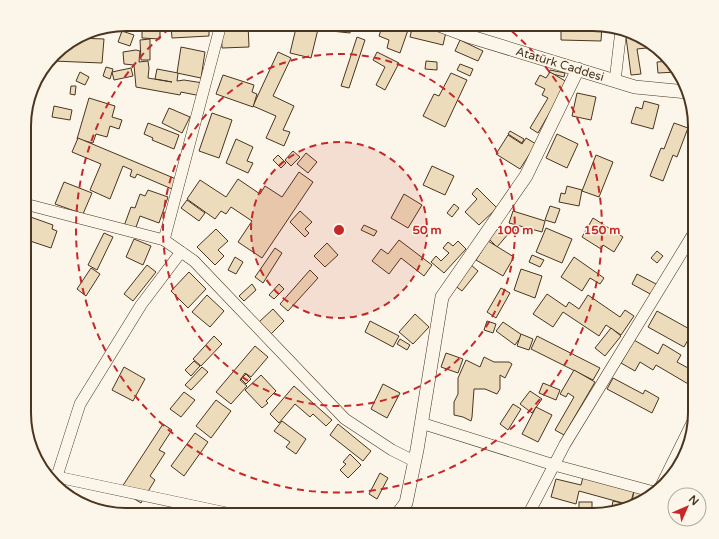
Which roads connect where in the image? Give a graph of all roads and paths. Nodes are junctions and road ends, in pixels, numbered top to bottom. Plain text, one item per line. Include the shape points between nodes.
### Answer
1 (219, 31) edge
2 (455, 31) edge
3 (620, 35) edge
4 (578, 69) junction
5 (614, 81) junction
6 (681, 91) edge
7 (31, 206) edge
8 (688, 242) edge
9 (172, 246) junction
10 (421, 423) junction
11 (685, 438) edge
12 (414, 461) junction
13 (554, 466) junction
14 (670, 468) edge
15 (53, 473) edge
16 (56, 477) edge
17 (648, 490) edge
18 (203, 508) edge
19 (402, 508) edge
20 (532, 508) edge

1 - 9 street
2 - 4 street, Atatürk Caddesi
3 - 5 street
4 - 5 street, Atatürk Caddesi
4 - 10 street via 526,176 442,298
5 - 6 street, Atatürk Caddesi via 634,87
7 - 9 street
8 - 13 street
9 - 12 street via 194,261 345,419 392,450
9 - 15 street via 170,266 141,305 80,404
10 - 12 street
10 - 13 street
11 - 14 street
12 - 19 street via 406,503
13 - 17 street
13 - 20 street
16 - 18 street

